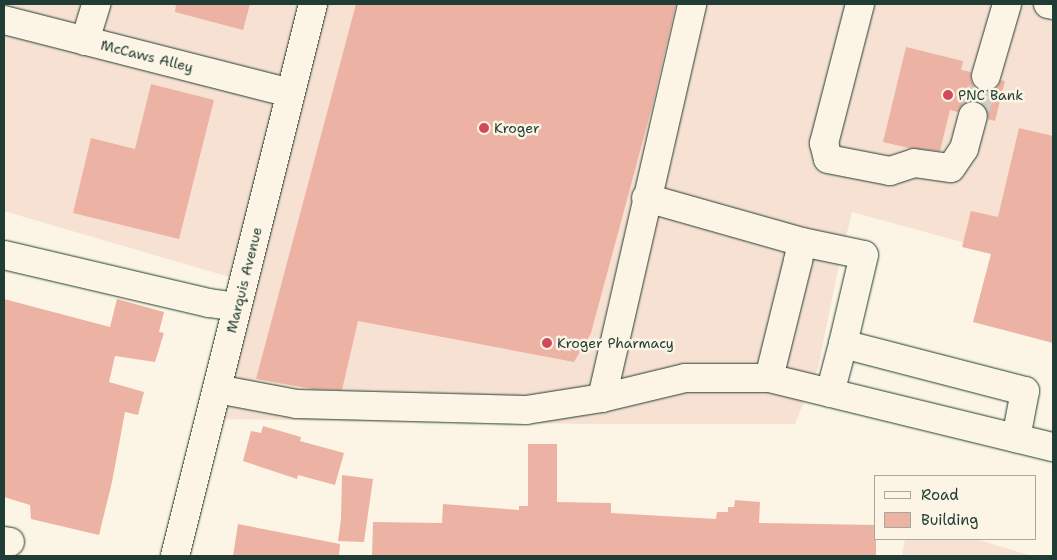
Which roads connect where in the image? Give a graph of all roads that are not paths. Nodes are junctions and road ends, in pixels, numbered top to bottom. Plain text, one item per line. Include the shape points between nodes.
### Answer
1 (96, 4) edge
2 (313, 4) edge
3 (692, 4) edge
4 (860, 4) edge
5 (1007, 4) edge
6 (1048, 4) edge
7 (1053, 5) edge
8 (4, 20) edge
9 (85, 41) junction
10 (986, 76) tunnel mouth
11 (290, 92) junction
12 (973, 116) tunnel mouth
13 (646, 198) junction
14 (802, 242) junction
15 (4, 255) edge
16 (237, 307) junction
17 (843, 344) junction
18 (769, 378) junction
19 (217, 389) junction
20 (830, 393) junction
21 (602, 398) junction
22 (1016, 438) junction
23 (1053, 447) edge
24 (175, 556) edge

1 - 9 street
2 - 11 street, Marquis Avenue
3 - 13 street
4 - 12 street via 824,143 828,159 890,172 914,163 950,168 964,149
5 - 10 street
6 - 7 street
8 - 9 street, McCaws Alley
9 - 11 street, McCaws Alley
11 - 16 street, Marquis Avenue
13 - 14 street
13 - 21 street
14 - 17 street via 864,255
14 - 18 street
15 - 16 street
16 - 19 street, Marquis Avenue
17 - 20 street
17 - 22 street via 1025,391
18 - 20 street
18 - 21 street via 685,378
19 - 21 street via 297,404 526,410
19 - 24 street, Marquis Avenue
20 - 22 street
22 - 23 street

